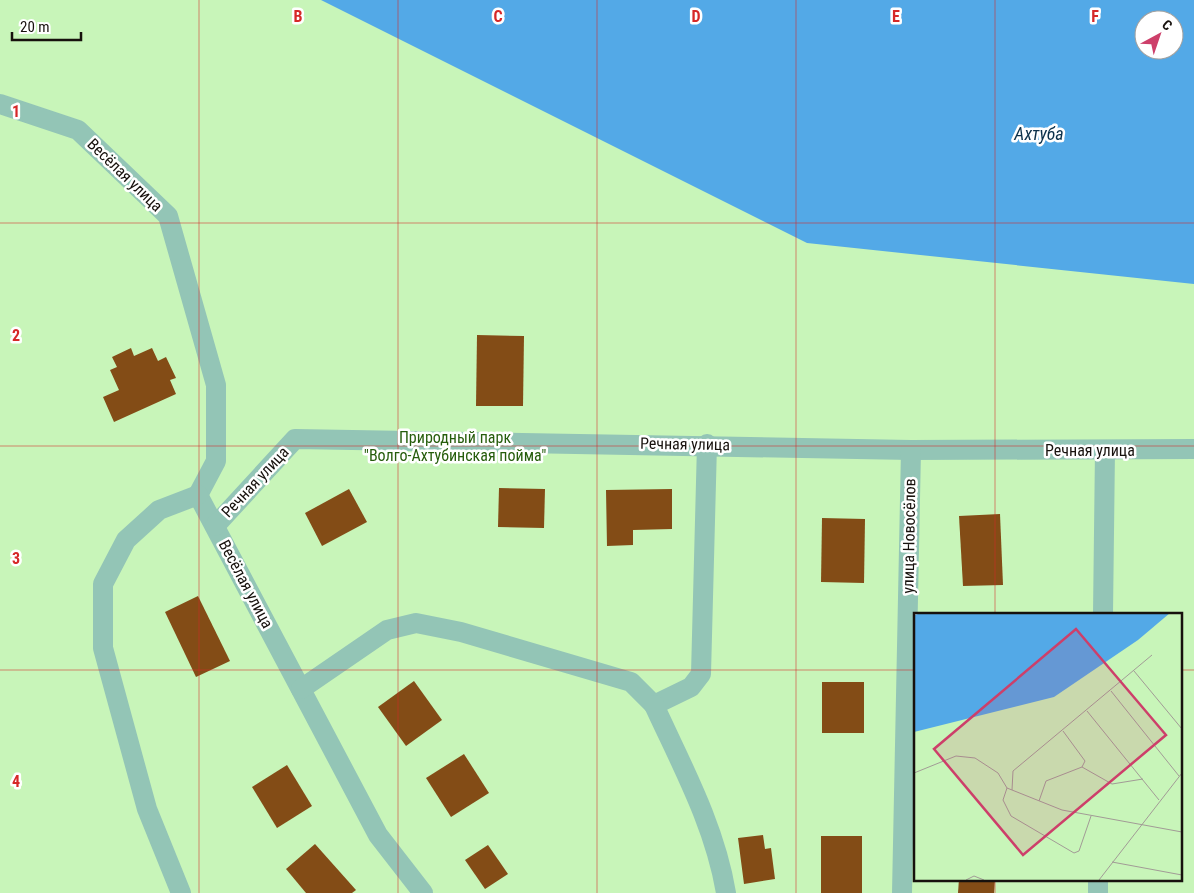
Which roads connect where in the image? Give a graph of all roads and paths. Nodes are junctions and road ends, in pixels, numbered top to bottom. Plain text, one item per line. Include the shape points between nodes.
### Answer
1 (0, 104) edge
2 (707, 444) junction
3 (1194, 449) edge
4 (911, 450) junction
5 (1105, 450) junction
6 (198, 495) junction
7 (215, 526) junction
8 (1103, 613) edge
9 (301, 689) junction
10 (654, 705) junction
11 (1098, 880) edge
12 (180, 893) edge
13 (424, 893) edge
14 (726, 893) edge
15 (902, 893) edge
16 (1098, 893) edge

1 - 6 street, Весёлая улица via 78,130 168,216 216,385 216,461
2 - 4 street, Речная улица
2 - 7 street, Речная улица via 295,439
2 - 10 street via 700,674 691,687
3 - 5 street, Речная улица
4 - 5 street, Речная улица
4 - 15 street, улица Новосёлов
5 - 8 street
6 - 7 street, Весёлая улица
6 - 12 street via 159,510 126,540 103,584 103,648 147,809
7 - 9 street, Весёлая улица
9 - 10 street via 387,630 416,623 461,632 630,682
9 - 13 street, Весёлая улица via 378,835
10 - 14 street via 706,817
11 - 16 street

